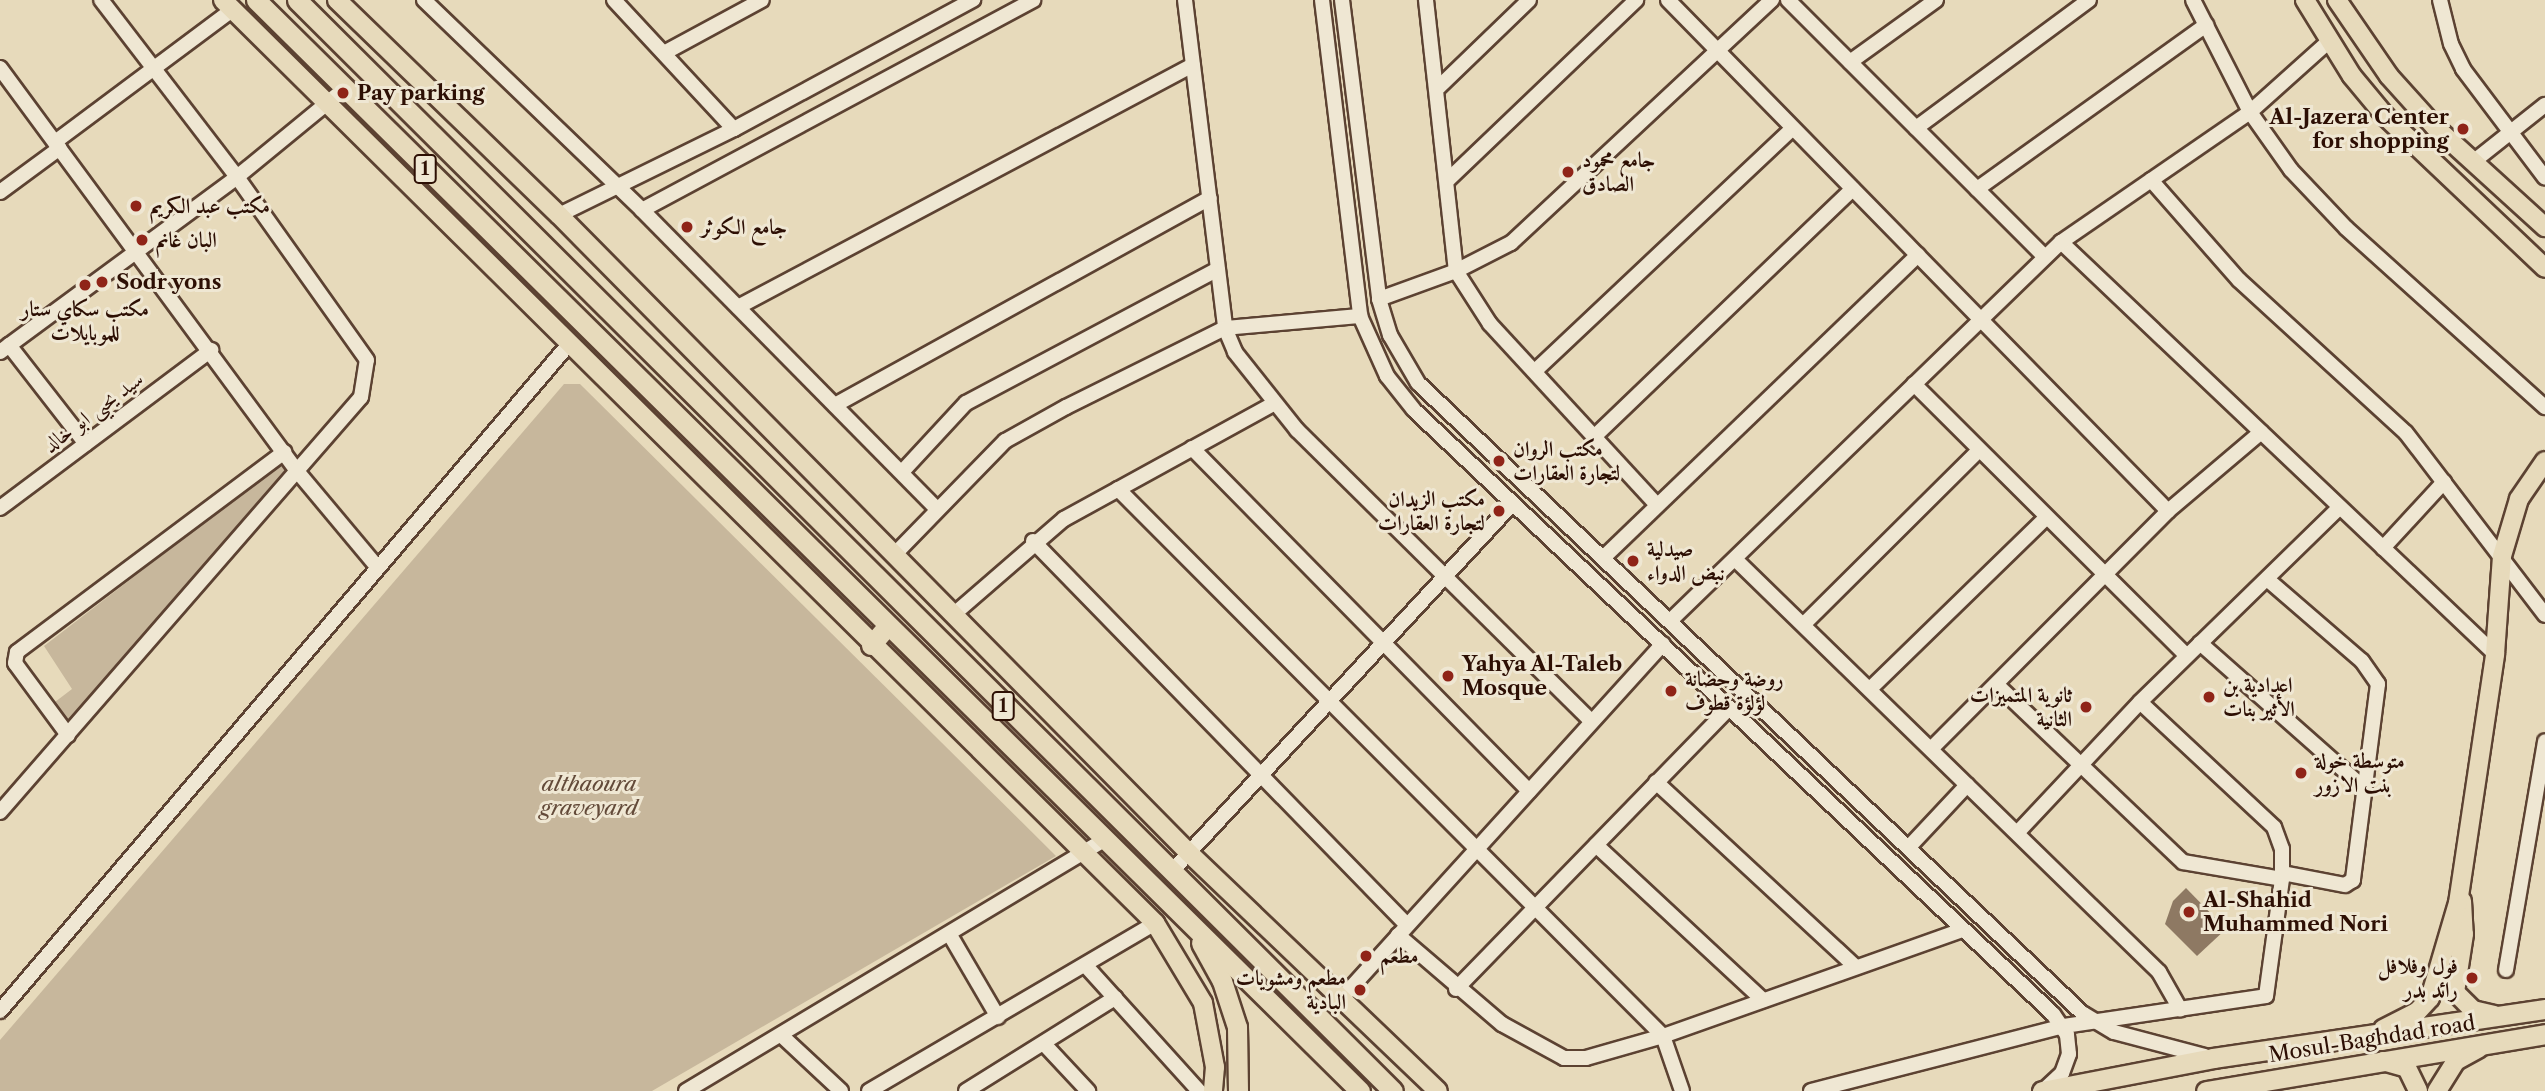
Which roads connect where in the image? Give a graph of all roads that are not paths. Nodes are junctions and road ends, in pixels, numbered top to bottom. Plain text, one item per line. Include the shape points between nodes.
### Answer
1 (101, 0) edge
2 (256, 0) edge
3 (297, 0) edge
4 (337, 0) edge
5 (424, 0) edge
6 (614, 0) edge
7 (762, 0) edge
8 (973, 0) edge
9 (1033, 0) edge
10 (1185, 0) edge
11 (1322, 0) edge
12 (1342, 0) edge
13 (1426, 0) edge
14 (1529, 0) edge
15 (1636, 0) edge
16 (1668, 0) edge
17 (1772, 0) edge
18 (1788, 0) edge
19 (1936, 0) edge
20 (2089, 0) edge
21 (2193, 0) edge
22 (2305, 0) edge
23 (2337, 0) edge
24 (2441, 0) edge
25 (227, 5) edge
26 (2206, 25) junction
27 (1346, 31) junction
28 (1326, 33) junction
29 (2329, 41) junction
30 (1720, 52) junction
31 (664, 53) junction
32 (1850, 62) junction
33 (1193, 65) junction
34 (150, 66) junction
35 (0, 68) edge
36 (1439, 87) junction
37 (343, 90) junction
38 (326, 104) junction
39 (2545, 106) edge
40 (2250, 112) junction
41 (1793, 128) junction
42 (1916, 128) junction
43 (734, 129) junction
44 (2510, 132) junction
45 (57, 145) junction
46 (2473, 162) junction
47 (237, 177) junction
48 (2545, 178) edge
49 (1449, 179) junction
50 (2151, 180) junction
51 (619, 188) junction
52 (1853, 189) junction
53 (1977, 190) junction
54 (0, 192) edge
55 (1209, 198) junction
56 (642, 210) junction
57 (559, 215) junction
58 (2545, 227) edge
59 (2061, 242) junction
60 (137, 251) junction
61 (1917, 255) junction
62 (2045, 257) junction
63 (2545, 268) edge
64 (1218, 269) junction
65 (1456, 271) junction
66 (1379, 299) junction
67 (738, 307) junction
68 (1360, 316) junction
69 (617, 317) junction
70 (1980, 320) junction
71 (1225, 328) junction
72 (596, 337) junction
73 (569, 344) junction
74 (5, 349) edge
75 (211, 350) junction
76 (1535, 371) junction
77 (1914, 384) junction
78 (1273, 404) junction
79 (835, 405) junction
80 (2545, 407) edge
81 (2261, 432) junction
82 (1595, 436) junction
83 (86, 444) junction
84 (1192, 448) junction
85 (1979, 450) junction
86 (284, 452) junction
87 (2545, 461) edge
88 (297, 471) junction
89 (902, 472) junction
90 (1482, 473) junction
91 (1518, 479) junction
92 (2444, 482) junction
93 (1118, 489) junction
94 (1513, 503) junction
95 (1656, 504) junction
96 (935, 507) junction
97 (2340, 507) junction
98 (0, 508) edge
99 (2168, 511) junction
100 (2046, 518) junction
101 (1033, 541) junction
102 (2383, 548) junction
103 (894, 555) junction
104 (2502, 556) junction
105 (1603, 558) junction
106 (1735, 559) junction
107 (378, 568) junction
108 (2103, 575) junction
109 (1445, 576) junction
110 (2267, 579) junction
111 (953, 615) junction
112 (2545, 615) edge
113 (1671, 621) junction
114 (1805, 623) junction
115 (886, 628) junction
116 (1383, 643) junction
117 (1663, 643) junction
118 (2200, 643) junction
119 (870, 645) junction
120 (2495, 654) junction
121 (2188, 656) junction
122 (1691, 670) junction
123 (1724, 673) junction
124 (1998, 686) junction
125 (1872, 687) junction
126 (1329, 701) junction
127 (2140, 702) junction
128 (1729, 708) junction
129 (1591, 721) junction
130 (68, 734) junction
131 (2545, 741) edge
132 (1932, 748) junction
133 (2082, 764) junction
134 (1261, 775) junction
135 (1656, 782) junction
136 (1967, 785) junction
137 (2365, 789) junction
138 (1529, 790) junction
139 (0, 813) edge
140 (2018, 832) junction
141 (1106, 839) junction
142 (1596, 845) junction
143 (1909, 847) junction
144 (1476, 849) junction
145 (1189, 853) junction
146 (1086, 856) junction
147 (1171, 872) junction
148 (2282, 876) junction
149 (2462, 887) junction
150 (1173, 906) junction
151 (1535, 908) junction
152 (1155, 923) junction
153 (1403, 930) junction
154 (1962, 930) junction
155 (950, 935) junction
156 (1086, 966) junction
157 (1856, 967) junction
158 (2506, 970) dead end
159 (1455, 989) junction
160 (1115, 998) junction
161 (1339, 1000) junction
162 (1763, 1000) junction
163 (2180, 1009) junction
164 (2545, 1009) edge
165 (0, 1011) edge
166 (998, 1017) junction
167 (2505, 1017) junction
168 (2092, 1020) junction
169 (2064, 1026) junction
170 (2367, 1034) junction
171 (2545, 1034) edge
172 (781, 1035) junction
173 (1663, 1035) junction
174 (2493, 1043) junction
175 (1046, 1045) junction
176 (2213, 1058) junction
177 (2372, 1060) junction
178 (1375, 1071) junction
179 (707, 1086) edge
180 (968, 1090) edge
181 (686, 1091) edge
182 (841, 1091) edge
183 (869, 1091) edge
184 (1088, 1091) edge
185 (1199, 1091) edge
186 (1213, 1091) edge
187 (1238, 1091) edge
188 (1360, 1091) edge
189 (1393, 1091) edge
190 (1404, 1091) edge
191 (1438, 1091) edge
192 (1682, 1091) edge
193 (1811, 1091) edge
194 (2041, 1091) edge
195 (2206, 1091) edge
196 (2418, 1091) edge
197 (2437, 1091) edge

1 - 34 street
2 - 37 highway, 1
3 - 69 highway, 1
4 - 57 main road
5 - 51 street
6 - 31 street
7 - 31 street
8 - 43 street
9 - 56 street
10 - 33 street
11 - 28 street
12 - 27 street
13 - 36 street
14 - 36 street
15 - 49 street
16 - 30 street
17 - 30 street
18 - 32 street
19 - 32 street
20 - 42 street
21 - 26 street
22 - 29 main road
23 - 46 main road via 2389,76
24 - 44 street via 2463,69
25 - 34 street
25 - 38 main road
26 - 40 street
26 - 53 street
27 - 28 street
27 - 66 street
28 - 68 street
29 - 40 street
29 - 63 main road via 2386,117
30 - 41 street
30 - 65 street via 1540,220
31 - 43 street
32 - 42 street
33 - 55 street
33 - 67 street
34 - 45 street
34 - 47 street
35 - 45 street
36 - 49 street
37 - 38 street
37 - 72 highway, 1
38 - 47 street
38 - 73 main road
39 - 44 street
40 - 50 street
40 - 80 street via 2291,170 2346,228
41 - 52 street
41 - 76 street
42 - 53 street
43 - 51 street
44 - 46 street
44 - 48 street
45 - 54 street
45 - 60 street
46 - 58 main road
47 - 60 street
47 - 88 street via 367,360 361,397
49 - 65 street
50 - 59 street
50 - 92 street via 2239,281 2406,433
51 - 56 street
51 - 57 street
52 - 61 street
52 - 82 street
53 - 62 street
55 - 64 street
55 - 79 street
56 - 67 street
57 - 103 main road
59 - 62 street
59 - 81 street
60 - 74 street
60 - 75 street
61 - 70 street
61 - 95 street
62 - 70 street
64 - 71 street
64 - 89 street via 966,403
65 - 66 street
65 - 76 street via 1490,324
66 - 91 street via 1390,335 1418,383
67 - 79 street
68 - 71 street
68 - 90 street via 1376,357 1399,394
69 - 72 highway
69 - 147 highway, 1
70 - 77 street
70 - 99 street
71 - 78 street via 1234,352
71 - 96 street via 1005,441
72 - 115 highway, 1
73 - 107 street
73 - 119 main road
74 - 83 street
75 - 83 street, سيد يحيى ابو خالد
75 - 86 street
76 - 82 street
77 - 85 street
77 - 106 street
78 - 84 street
78 - 109 street
79 - 89 street
81 - 97 street
81 - 99 street
82 - 95 street
83 - 98 street, سيد يحيى ابو خالد
84 - 93 street
84 - 116 street
85 - 100 street
85 - 114 street
86 - 88 street
86 - 130 street via 17,652 15,663
87 - 104 main road via 2519,499
88 - 107 street
88 - 130 street
89 - 96 street
90 - 91 street via 1483,464 1491,461
90 - 94 street
91 - 105 street
92 - 102 street
92 - 104 street
93 - 101 street
93 - 126 street
94 - 109 street
94 - 117 street
95 - 105 street
96 - 103 street
97 - 102 street
97 - 110 street
99 - 108 street
100 - 108 street
100 - 125 street
101 - 111 street
101 - 134 street
102 - 120 street
103 - 111 main road
104 - 112 street
104 - 120 main road
105 - 113 street
106 - 113 street
106 - 114 street
107 - 165 street
108 - 121 street
108 - 124 street
109 - 116 street
109 - 129 street
110 - 118 street
110 - 137 street via 2362,661 2378,684
111 - 145 main road
113 - 123 street
114 - 125 street
115 - 119 highway
115 - 141 highway, 1
116 - 126 street
116 - 138 street
117 - 122 street
117 - 129 street
118 - 121 street
118 - 137 street
119 - 146 main road
120 - 149 main road
121 - 127 street
122 - 123 street via 1717,685 1724,683
122 - 128 street
123 - 143 street
124 - 132 street
124 - 133 street
125 - 132 street
126 - 134 street
126 - 144 street
127 - 133 street
127 - 148 street via 2274,827 2283,849
128 - 135 street
128 - 154 street
129 - 138 street
130 - 139 street
131 - 158 street
132 - 136 street
133 - 140 street
133 - 148 street via 2183,862
134 - 145 street
134 - 153 street
135 - 142 street
135 - 157 street
136 - 140 street
136 - 143 street
137 - 148 street via 2353,880 2345,885
138 - 144 street
140 - 163 street via 2159,972
141 - 146 street
141 - 150 highway, 1
142 - 151 street
142 - 162 street
143 - 168 street
144 - 151 street
144 - 153 street
145 - 147 street
145 - 161 main road
146 - 152 main road
146 - 155 street
147 - 178 highway, 1
148 - 163 street via 2266,996
149 - 167 main road via 2464,934 2455,992 2473,1010
149 - 170 main road via 2426,1006
150 - 187 highway via 1211,960 1230,1001 1240,1052
150 - 188 highway
151 - 159 street
151 - 173 street
152 - 156 street
152 - 186 main road via 1203,1003 1215,1068
153 - 159 street
153 - 161 street
154 - 157 street
154 - 169 street
155 - 166 street
155 - 172 street
156 - 160 street
156 - 166 street
157 - 162 street
159 - 173 street via 1531,1044 1564,1058 1586,1058
160 - 175 street
160 - 185 street
161 - 191 main road
162 - 173 street
163 - 168 street
164 - 167 highway
166 - 183 street
167 - 170 highway
168 - 169 street
168 - 176 street via 2138,1040
169 - 193 street
169 - 194 street via 2066,1064
170 - 176 highway
171 - 174 highway, Mosul-Baghdad road
172 - 179 street
172 - 182 street
173 - 192 street
174 - 177 highway, Mosul-Baghdad road
174 - 197 main road via 2456,1060
175 - 180 street
175 - 184 street
176 - 194 highway
177 - 195 highway, Mosul-Baghdad road
177 - 196 main road via 2407,1068
178 - 189 highway, 1
178 - 190 highway
179 - 181 street

